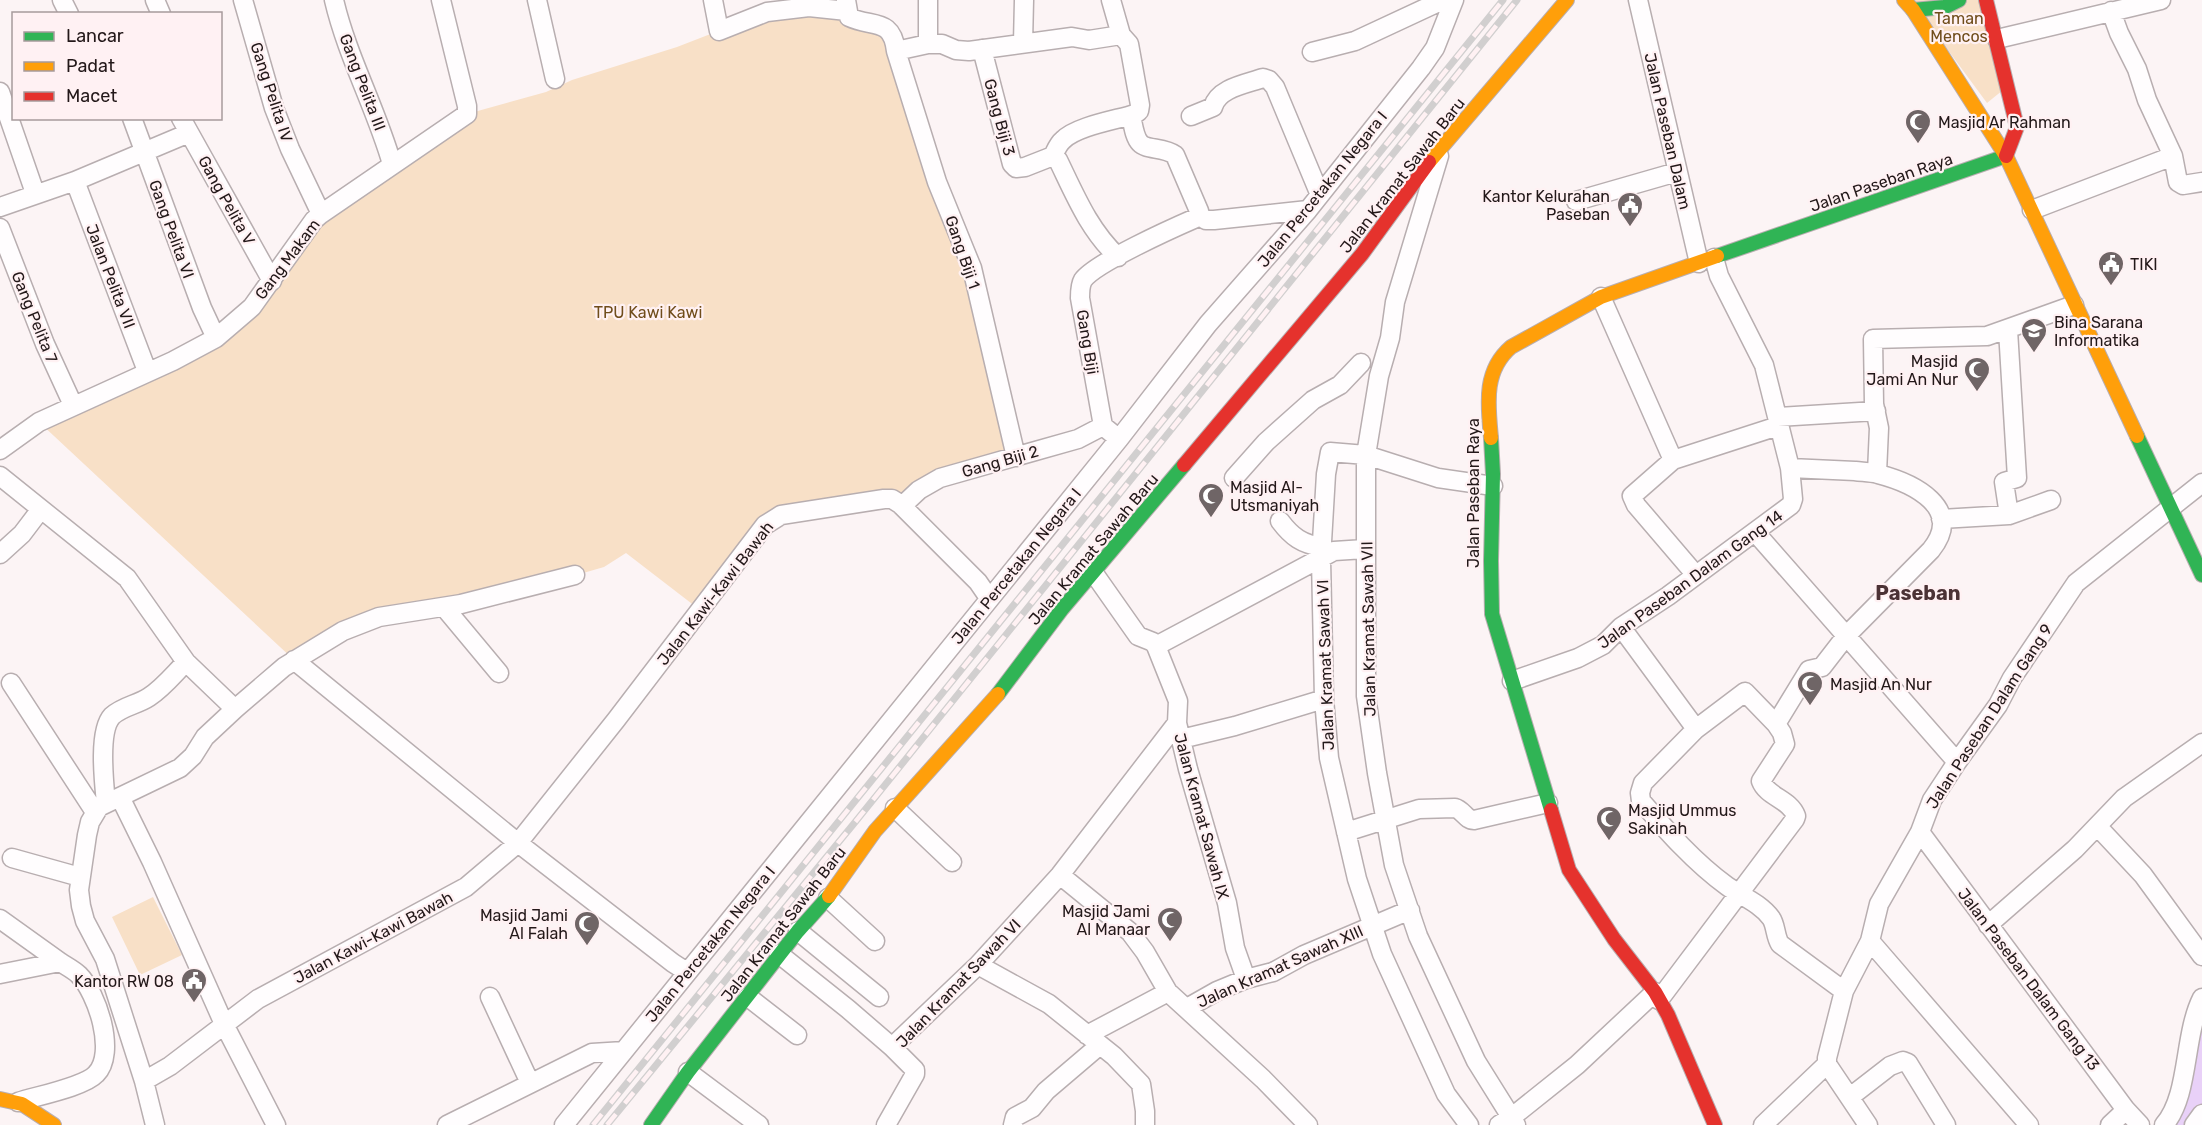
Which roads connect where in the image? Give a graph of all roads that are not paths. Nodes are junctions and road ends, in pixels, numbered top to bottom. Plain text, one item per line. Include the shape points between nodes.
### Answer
1 (243, 0) edge
2 (334, 0) edge
3 (537, 0) edge
4 (713, 0) edge
5 (928, 0) edge
6 (1024, 0) edge
7 (1111, 0) edge
8 (1443, 0) edge
9 (1454, 0) edge
10 (1567, 0) edge
11 (1638, 0) edge
12 (1959, 0) edge
13 (1986, 0) edge
14 (2159, 0) edge
15 (444, 1) edge
16 (846, 5) edge
17 (1908, 5) edge
18 (2111, 11) junction
19 (1121, 35) junction
20 (1997, 39) junction
21 (1023, 43) junction
22 (928, 44) junction
23 (982, 49) junction
24 (896, 51) junction
25 (1312, 52) dead end
26 (555, 79) dead end
27 (0, 92) edge
28 (1131, 116) junction
29 (1191, 116) dead end
30 (133, 120) edge
31 (185, 126) edge
32 (1439, 148) junction
33 (144, 152) junction
34 (1053, 156) junction
35 (2006, 156) junction
36 (2173, 156) junction
37 (392, 164) junction
38 (1677, 172) junction
39 (75, 180) junction
40 (2202, 182) edge
41 (35, 193) junction
42 (1576, 201) dead end
43 (1314, 203) junction
44 (0, 207) edge
45 (2032, 210) junction
46 (321, 214) junction
47 (1198, 215) junction
48 (0, 228) edge
49 (1118, 257) junction
50 (1706, 260) junction
51 (272, 281) junction
52 (1601, 297) junction
53 (2074, 305) junction
54 (2008, 330) junction
55 (216, 338) junction
56 (1390, 338) junction
57 (1361, 363) junction
58 (147, 371) junction
59 (1379, 376) junction
60 (73, 405) junction
61 (1876, 411) junction
62 (1777, 422) junction
63 (1103, 426) junction
64 (1119, 439) junction
65 (0, 450) edge
66 (1365, 455) junction
67 (1016, 457) junction
68 (1673, 460) junction
69 (1790, 468) junction
70 (1877, 473) junction
71 (0, 476) edge
72 (1234, 478) dead end
73 (2202, 483) edge
74 (1492, 486) junction
75 (2051, 500) dead end
76 (902, 506) junction
77 (2170, 508) junction
78 (41, 509) junction
79 (2008, 515) junction
80 (1941, 519) junction
81 (1280, 521) dead end
82 (1755, 532) junction
83 (1365, 549) junction
84 (1321, 553) junction
85 (0, 554) edge
86 (1093, 572) junction
87 (1695, 574) junction
88 (575, 575) dead end
89 (2202, 575) edge
90 (989, 598) junction
91 (444, 607) junction
92 (1621, 627) junction
93 (1846, 636) junction
94 (1156, 645) junction
95 (294, 660) junction
96 (186, 662) junction
97 (498, 673) dead end
98 (1512, 681) junction
99 (11, 683) dead end
100 (1324, 699) junction
101 (235, 709) junction
102 (1776, 724) junction
103 (1696, 729) junction
104 (1179, 731) junction
105 (2202, 743) edge
106 (1957, 762) junction
107 (1548, 803) junction
108 (107, 804) junction
109 (895, 808) junction
110 (1385, 819) junction
111 (2098, 827) junction
112 (1346, 832) junction
113 (1920, 832) junction
114 (518, 843) junction
115 (12, 858) dead end
116 (952, 862) dead end
117 (1059, 875) junction
118 (80, 878) junction
119 (1739, 894) junction
120 (828, 898) junction
121 (1410, 910) junction
122 (0, 919) edge
123 (1372, 925) junction
124 (1988, 925) junction
125 (798, 931) junction
126 (875, 941) dead end
127 (1870, 941) junction
128 (779, 954) junction
129 (2202, 956) edge
130 (60, 962) junction
131 (978, 965) junction
132 (687, 972) junction
133 (0, 974) edge
134 (1246, 978) junction
135 (1168, 992) junction
136 (1844, 992) junction
137 (1657, 996) junction
138 (490, 997) dead end
139 (748, 997) junction
140 (879, 997) dead end
141 (2202, 998) edge
142 (1187, 1008) junction
143 (224, 1024) junction
144 (798, 1035) dead end
145 (1094, 1040) junction
146 (892, 1047) junction
147 (624, 1051) junction
148 (1827, 1064) junction
149 (688, 1072) junction
150 (144, 1080) junction
151 (530, 1083) junction
152 (1850, 1097) junction
153 (9, 1100) edge
154 (2126, 1110) junction
155 (2202, 1114) edge
156 (1509, 1122) edge
157 (54, 1125) edge
158 (155, 1125) edge
159 (276, 1125) edge
160 (447, 1125) edge
161 (564, 1125) edge
162 (651, 1125) edge
163 (759, 1125) edge
164 (886, 1125) edge
165 (1013, 1125) edge
166 (1145, 1125) edge
167 (1308, 1125) edge
168 (1469, 1125) edge
169 (1715, 1125) edge
170 (1763, 1125) edge
171 (1868, 1125) edge
172 (1946, 1125) edge
173 (2029, 1125) edge
174 (2110, 1125) edge
175 (2140, 1125) edge
176 (2164, 1125) edge
177 (2194, 1125) edge

1 - 46 street, Gang Pelita IV via 274,108
2 - 37 street, Gang Pelita III
3 - 26 street
4 - 16 street via 719,31 767,12
5 - 22 street
6 - 21 street
7 - 19 street
8 - 25 street via 1355,41
9 - 43 street, Jalan Percetakan Negara I via 1435,48
10 - 32 main road, Jalan Kramat Sawah Baru
11 - 38 street, Jalan Paseban Dalam
12 - 17 main road via 1945,7
13 - 20 main road
14 - 18 street
15 - 37 street, Gang Makam via 467,114
16 - 24 street, Gang Biji 1 via 849,17 884,26
17 - 35 main road
18 - 20 street
18 - 36 street
19 - 21 street
19 - 28 street via 1129,44 1140,105 1139,111
20 - 35 main road via 2017,127
21 - 23 street
22 - 23 street via 942,44 962,52
22 - 24 street
23 - 34 street, Gang Biji 3 via 1012,164 1025,167
24 - 67 street, Gang Biji 1 via 937,182 972,268
27 - 41 street
28 - 34 street via 1065,137
28 - 47 street via 1138,142 1175,155
29 - 43 street via 1214,107 1215,99 1222,93 1263,78 1269,80 1275,87
30 - 33 street, Gang Pelita VI
31 - 33 street
31 - 51 street, Gang Pelita V
32 - 56 street, Jalan Kramat Sawah VII via 1439,162 1395,302
32 - 86 main road, Jalan Kramat Sawah Baru via 1362,254
33 - 39 street
33 - 55 street, Gang Pelita VI
34 - 49 street via 1102,242
35 - 45 main road
35 - 50 main road, Jalan Paseban Raya
36 - 40 street via 2179,183
36 - 45 street
37 - 46 street, Gang Makam
38 - 42 street
38 - 50 street, Jalan Paseban Dalam
39 - 41 street
39 - 58 street, Jalan Pelita VII
41 - 44 street
43 - 47 street via 1214,220
43 - 64 street, Jalan Percetakan Negara I via 1208,324
45 - 53 main road
46 - 51 street, Gang Makam
47 - 49 street, Gang Biji
48 - 60 street, Gang Pelita 7
49 - 63 street, Gang Biji via 1083,280 1080,294
50 - 52 main road, Jalan Paseban Raya
50 - 62 street, Jalan Paseban Dalam Gang 14 via 1719,276 1759,352
51 - 55 street, Gang Makam via 252,307
52 - 68 street
52 - 74 main road, Jalan Paseban Raya via 1502,354 1490,385
53 - 54 street
53 - 77 main road
54 - 61 street via 1987,336 1873,339
54 - 79 street via 2017,478 2004,482
55 - 58 street, Gang Makam
56 - 57 street
56 - 59 street, Jalan Kramat Sawah VII
57 - 59 street
57 - 72 street via 1341,385 1313,400 1266,442
58 - 60 street, Gang Makam
59 - 66 street, Jalan Kramat Sawah VII
60 - 65 street, Gang Makam via 32,426
61 - 62 street
61 - 70 street
62 - 68 street
62 - 69 street, Jalan Paseban Dalam Gang 14
63 - 64 street
63 - 67 street, Gang Biji 2 via 1078,440
64 - 90 street, Jalan Percetakan Negara I
66 - 74 street, Jalan Kramat Sawah VI via 1438,478
66 - 83 street, Jalan Kramat Sawah VII
66 - 84 street, Jalan Kramat Sawah VI via 1330,452
67 - 76 street, Gang Biji 2 via 940,478 918,490
68 - 87 street via 1632,499
69 - 70 street
69 - 82 street, Jalan Paseban Dalam Gang 14 via 1791,505
70 - 80 street via 1926,495 1937,505
71 - 78 street
73 - 77 street, Jalan Paseban Dalam Gang 9
74 - 98 main road, Jalan Paseban Raya via 1492,614
75 - 79 street
76 - 90 street via 978,582
76 - 114 street, Jalan Kawi-Kawi Bawah via 884,499 781,515 765,525
77 - 89 main road
77 - 106 street, Jalan Paseban Dalam Gang 9 via 2076,583
78 - 85 street
78 - 96 street via 127,578
79 - 80 street
80 - 93 street via 1942,531 1935,545
81 - 84 street via 1296,539
82 - 87 street, Jalan Paseban Dalam Gang 14
82 - 93 street
83 - 84 street
83 - 110 street, Jalan Kramat Sawah VII via 1366,696
84 - 94 street
84 - 100 street, Jalan Kramat Sawah VI
86 - 94 street via 1138,636
86 - 109 main road, Jalan Kramat Sawah Baru via 1008,682
87 - 92 street, Jalan Paseban Dalam Gang 14
88 - 91 street
90 - 132 street, Jalan Percetakan Negara I
91 - 95 street via 379,617 343,631
91 - 97 street
92 - 98 street, Jalan Paseban Dalam Gang 14 via 1604,645 1587,654
92 - 103 street
93 - 102 street via 1822,667 1809,670
93 - 106 street
94 - 104 street, Jalan Kramat Sawah IX via 1178,701
95 - 101 street
95 - 114 street
96 - 101 street
96 - 108 street via 149,697 123,708 107,724 103,767
98 - 107 main road, Jalan Paseban Raya
99 - 108 street
100 - 104 street via 1235,726
100 - 112 street, Jalan Kramat Sawah VI via 1329,758
101 - 108 street via 180,768
102 - 103 street via 1748,692
102 - 119 street via 1785,744 1762,784 1791,805 1796,816
103 - 119 street via 1643,783 1640,797 1677,842
104 - 117 street, Jalan Kramat Sawah VI
104 - 134 street, Jalan Kramat Sawah IX
105 - 111 street via 2124,798
106 - 113 street, Jalan Paseban Dalam Gang 9 via 1932,800
107 - 110 street via 1474,820 1455,808 1419,809
107 - 137 main road, Jalan Paseban Raya via 1572,876
108 - 118 street via 87,835
108 - 143 street via 152,862
109 - 116 street
109 - 120 main road, Jalan Kramat Sawah Baru
110 - 112 street
110 - 121 street, Jalan Kramat Sawah VII via 1394,865
111 - 124 street
111 - 129 street via 2144,875
112 - 123 street, Jalan Kramat Sawah VI
113 - 124 street, Jalan Paseban Dalam Gang 13
113 - 127 street, Jalan Paseban Dalam Gang 9 via 1879,904
114 - 132 street
114 - 143 street, Jalan Kawi-Kawi Bawah via 466,887 258,999
115 - 118 street
117 - 131 street, Jalan Kramat Sawah VI
117 - 135 street via 1130,932
118 - 150 street via 86,921 105,959
119 - 136 street via 1764,910 1773,921 1780,944
119 - 137 street
120 - 125 main road, Jalan Kramat Sawah Baru
120 - 126 street
121 - 123 street, Jalan Kramat Sawah XIII
121 - 156 street, Jalan Kramat Sawah VII via 1418,936 1476,1061
122 - 130 street
123 - 134 street, Jalan Kramat Sawah XIII via 1273,972
123 - 168 street, Jalan Kramat Sawah VI via 1446,1094
124 - 154 street, Jalan Paseban Dalam Gang 13
125 - 128 main road, Jalan Kramat Sawah Baru
125 - 140 street
127 - 136 street, Jalan Paseban Dalam Gang 9
127 - 173 street
128 - 139 main road, Jalan Kramat Sawah Baru
128 - 146 street
130 - 133 street
130 - 153 street via 79,975 91,992 104,1032 104,1061 96,1074 73,1085
131 - 145 street via 1049,1004
131 - 146 street, Jalan Kramat Sawah VI
132 - 147 street, Jalan Percetakan Negara I
134 - 142 street, Jalan Kramat Sawah XIII
135 - 142 street
135 - 145 street
136 - 148 street, Jalan Paseban Dalam Gang 9
137 - 156 street
137 - 169 main road, Jalan Paseban Raya
138 - 151 street
139 - 144 street
139 - 149 main road, Jalan Kramat Sawah Baru
141 - 176 street via 2194,1014 2177,1105
142 - 167 street
143 - 150 street, Jalan Kawi-Kawi Bawah via 170,1066
143 - 159 street
145 - 165 street via 1032,1108 1015,1117
145 - 166 street via 1141,1084
146 - 164 street, Jalan Kramat Sawah VI via 915,1074
147 - 151 street via 592,1053
147 - 161 street, Jalan Percetakan Negara I
148 - 152 street
148 - 170 street
149 - 162 main road, Jalan Kramat Sawah Baru
149 - 163 street
150 - 158 street
151 - 160 street
152 - 171 street
152 - 172 street via 1890,1066 1903,1061 1908,1063
153 - 157 main road
154 - 174 street
154 - 175 street, Jalan Paseban Dalam Gang 13
155 - 177 street

